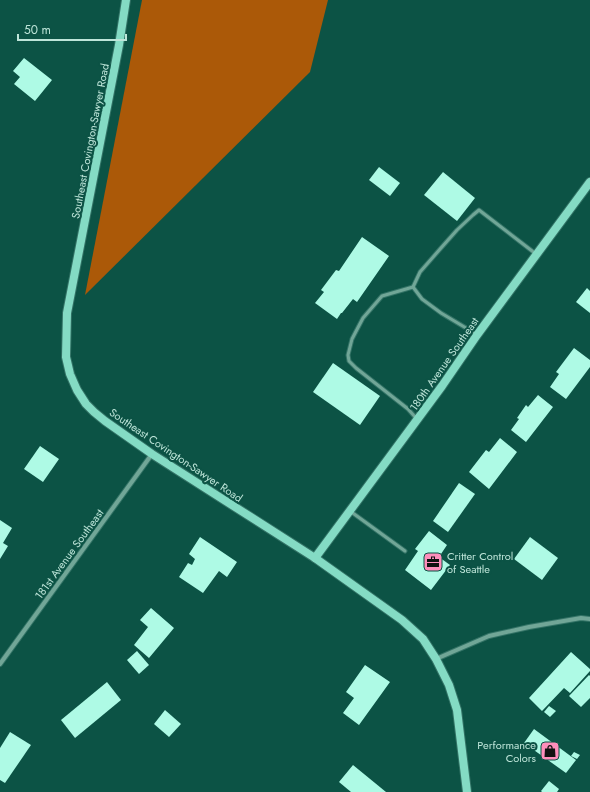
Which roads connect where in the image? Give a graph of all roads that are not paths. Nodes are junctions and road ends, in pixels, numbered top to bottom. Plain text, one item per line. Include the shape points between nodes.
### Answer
1 (126, 0) edge
2 (590, 182) edge
3 (536, 254) junction
4 (413, 287) junction
5 (477, 335) junction
6 (417, 420) junction
7 (152, 454) junction
8 (350, 511) junction
9 (405, 551) dead end
10 (315, 558) junction
11 (590, 619) edge
12 (436, 659) junction
13 (0, 664) edge
14 (467, 792) edge

1 - 7 street, Southeast Covington-Sawyer Road via 68,313 66,357 70,374 86,404 105,421
2 - 3 street, 180th Avenue Southeast
3 - 4 lane via 479,210 457,230 420,272
3 - 5 street, 180th Avenue Southeast
4 - 5 lane via 422,299 441,314
4 - 6 lane via 382,296 363,318 352,339 348,355 349,361 356,368 408,409
5 - 6 street, 180th Avenue Southeast
6 - 8 street, 180th Avenue Southeast
7 - 10 street, Southeast Covington-Sawyer Road
7 - 13 street, 181st Avenue Southeast
8 - 9 lane
8 - 10 street, 180th Avenue Southeast
10 - 12 street, Southeast Covington-Sawyer Road via 402,620 423,639
11 - 12 street via 581,618 489,636
12 - 14 street, Southeast Covington-Sawyer Road via 449,685 457,710

